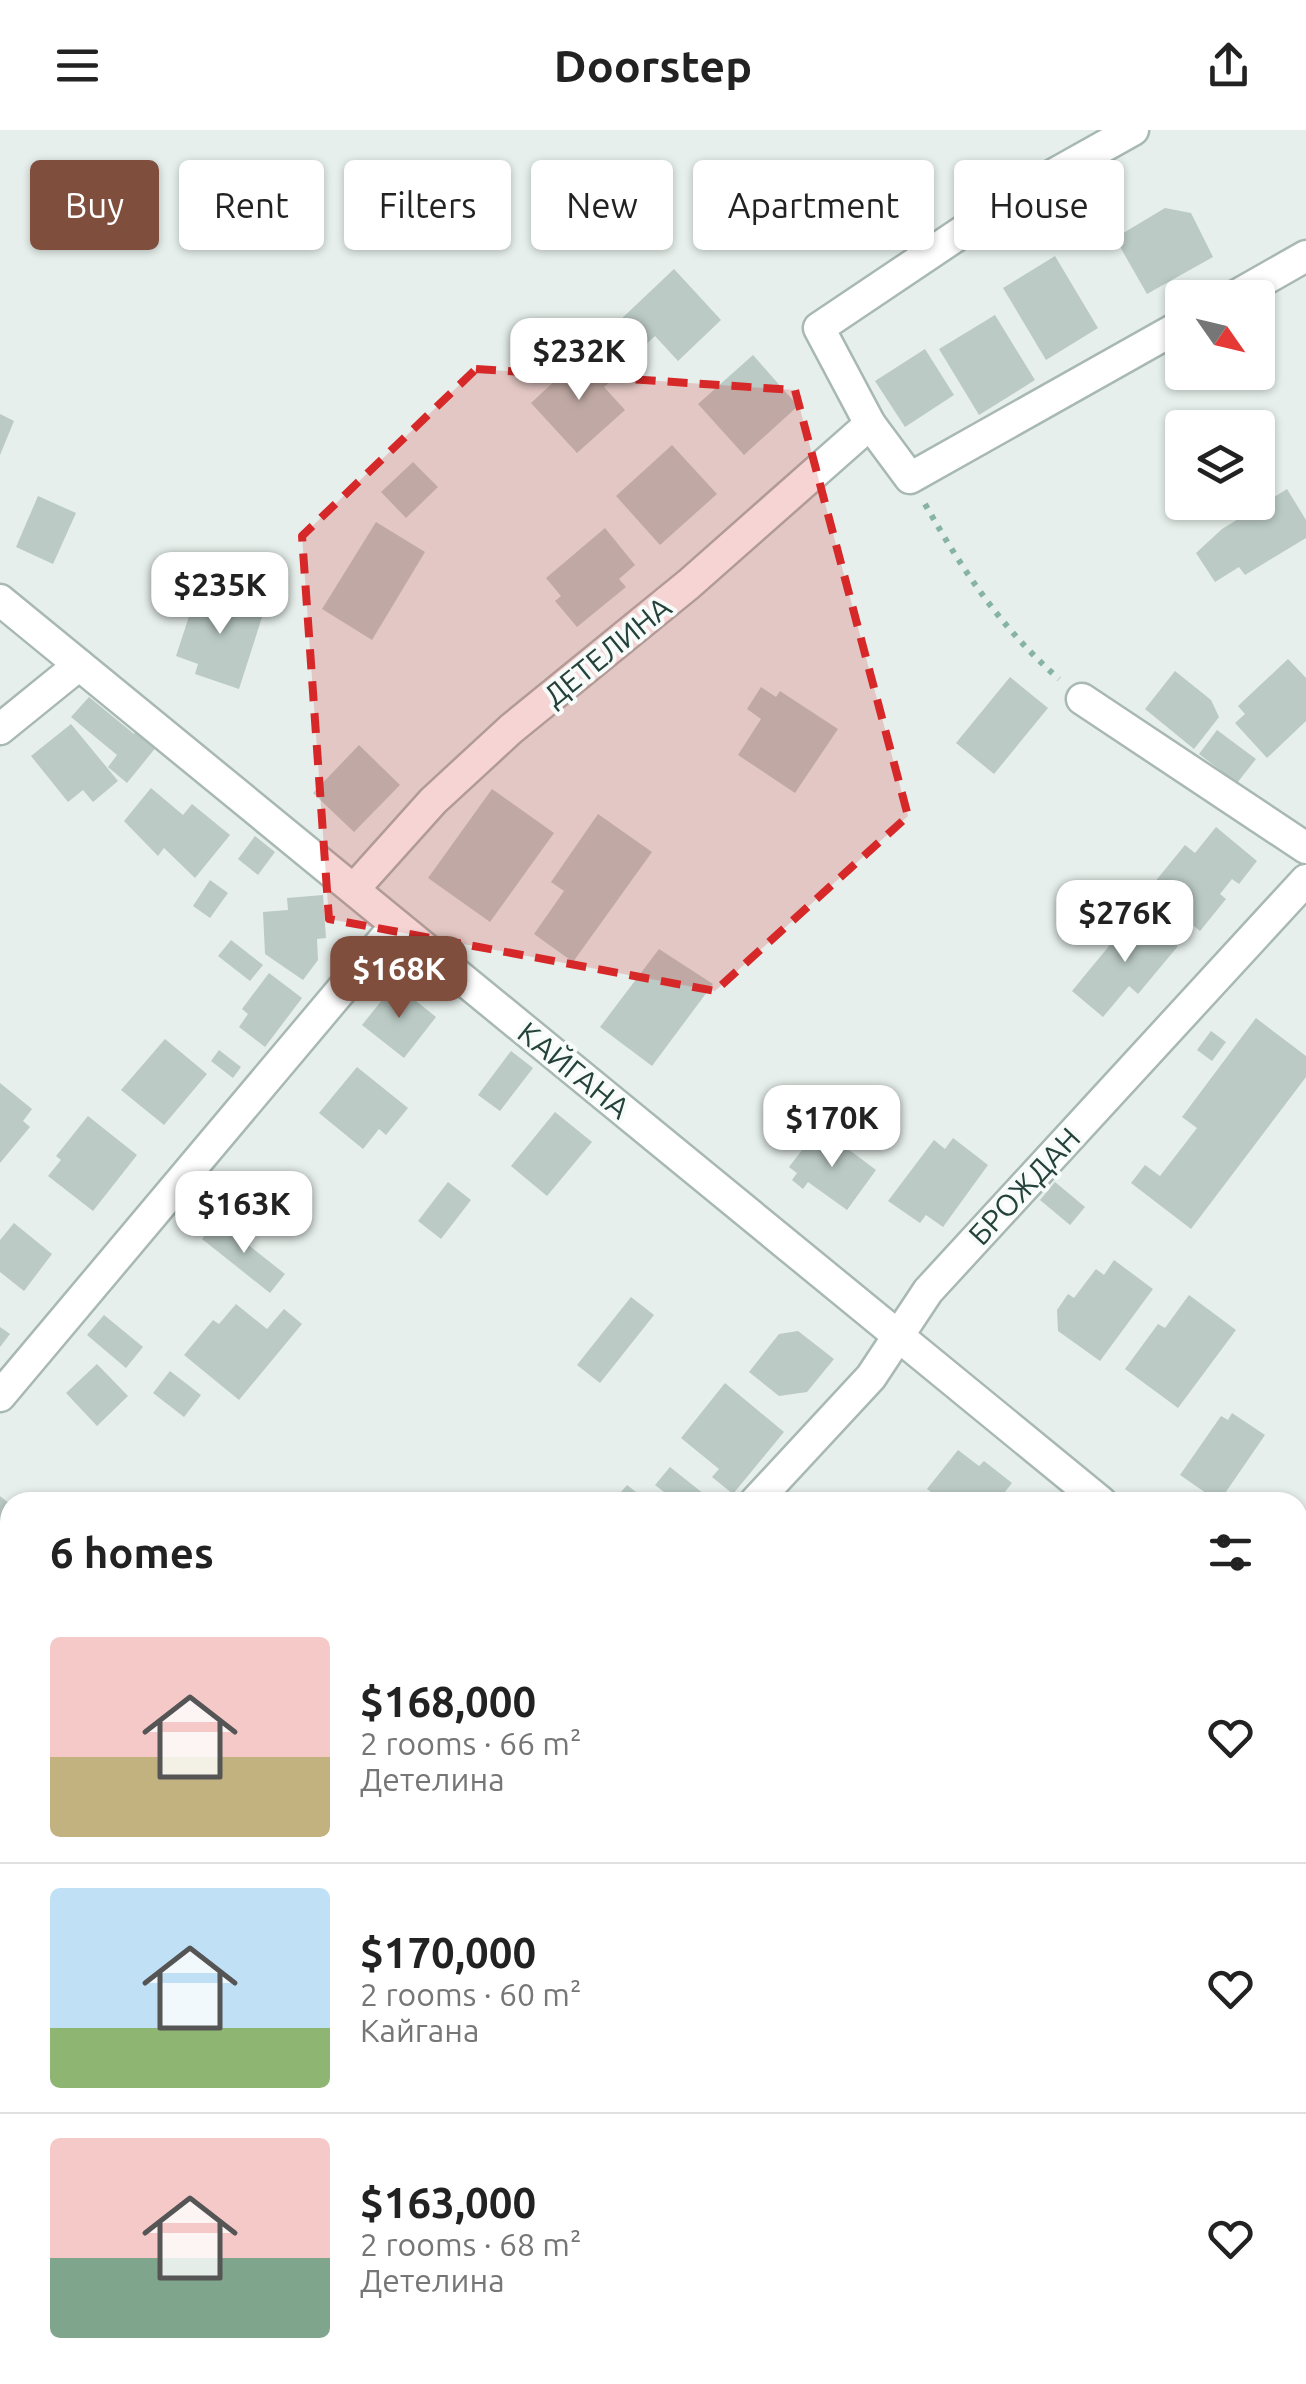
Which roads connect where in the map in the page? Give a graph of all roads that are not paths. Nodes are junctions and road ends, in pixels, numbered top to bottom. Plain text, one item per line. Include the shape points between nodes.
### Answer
1 (1133, 130) edge
2 (1306, 256) edge
3 (1264, 280) edge
4 (1165, 335) edge
5 (870, 424) junction
6 (0, 600) edge
7 (79, 665) junction
8 (1082, 700) road end
9 (0, 729) edge
10 (1306, 848) edge
11 (1306, 880) edge
12 (354, 890) junction
13 (396, 925) junction
14 (896, 1333) junction
15 (0, 1396) edge
16 (764, 1492) edge
17 (1089, 1492) edge

1 - 5 street via 1017,196 819,328
2 - 3 street
4 - 5 street via 910,478
5 - 12 street, ДЕТЕЛИНА via 511,729 433,801
6 - 7 street, КАЙГАНА
7 - 9 street
7 - 12 street, КАЙГАНА
8 - 10 street
11 - 14 street, БРОЖДАН
12 - 13 street, КАЙГАНА
13 - 14 street, КАЙГАНА
13 - 15 street
14 - 16 street, БРОЖДАН via 871,1377
14 - 17 street, КАЙГАНА

